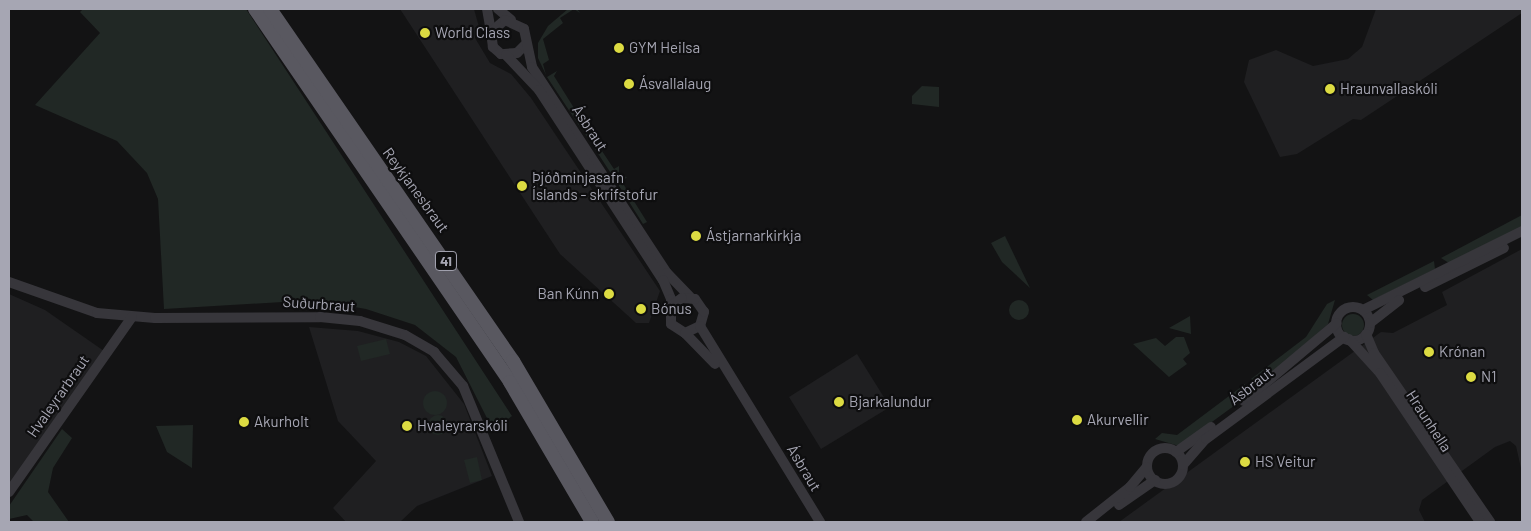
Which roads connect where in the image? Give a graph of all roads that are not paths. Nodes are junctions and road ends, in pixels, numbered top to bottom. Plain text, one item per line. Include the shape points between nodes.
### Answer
1 (255, 9) edge
2 (270, 9) edge
3 (487, 9) edge
4 (498, 9) edge
5 (512, 20) junction
6 (491, 32) junction
7 (525, 44) junction
8 (506, 55) junction
9 (1522, 231) edge
10 (1522, 239) edge
11 (9, 282) edge
12 (690, 297) junction
13 (672, 305) junction
14 (1363, 310) junction
15 (132, 317) junction
16 (1337, 323) junction
17 (1370, 323) junction
18 (700, 326) junction
19 (685, 333) junction
20 (1366, 334) junction
21 (1346, 338) junction
22 (1176, 452) junction
23 (1183, 465) junction
24 (1147, 467) junction
25 (1155, 480) junction
26 (9, 492) edge
27 (519, 522) edge
28 (592, 522) edge
29 (608, 522) edge
30 (812, 522) edge
31 (820, 522) edge
32 (1086, 522) edge
33 (1097, 522) edge
34 (1480, 522) edge
35 (1490, 522) edge

1 - 28 highway, Reykjanesbraut / 41 via 510,382
2 - 29 highway, Reykjanesbraut / 41 via 513,361
3 - 6 street
4 - 5 street
5 - 6 street via 499,22
5 - 7 street via 524,29
6 - 8 street via 493,47
7 - 8 street via 517,53
7 - 12 street, Ásbraut via 532,67 667,273
8 - 13 street, Ásbraut via 546,100 663,280
9 - 14 street
10 - 17 street via 1402,298
11 - 15 street, Suðurbraut via 67,306
12 - 13 street
12 - 18 street via 704,309
13 - 19 street via 671,324
14 - 16 street via 1347,308
14 - 17 street
15 - 26 street, Hvaleyrarbraut
15 - 27 street, Suðurbraut via 332,318 378,325 416,340 445,362 463,386
16 - 21 street
16 - 22 street, Ásbraut
17 - 20 street
18 - 19 street
18 - 31 street, Ásbraut
19 - 30 street, Ásbraut via 713,360
20 - 21 street
20 - 35 street, Hraunhella via 1374,353
21 - 23 street, Ásbraut via 1318,352 1206,439
21 - 34 street, Hraunhella via 1380,373
22 - 23 street
22 - 24 street via 1156,450
23 - 25 street via 1175,480
24 - 25 street
24 - 32 street via 1130,487
25 - 33 street

